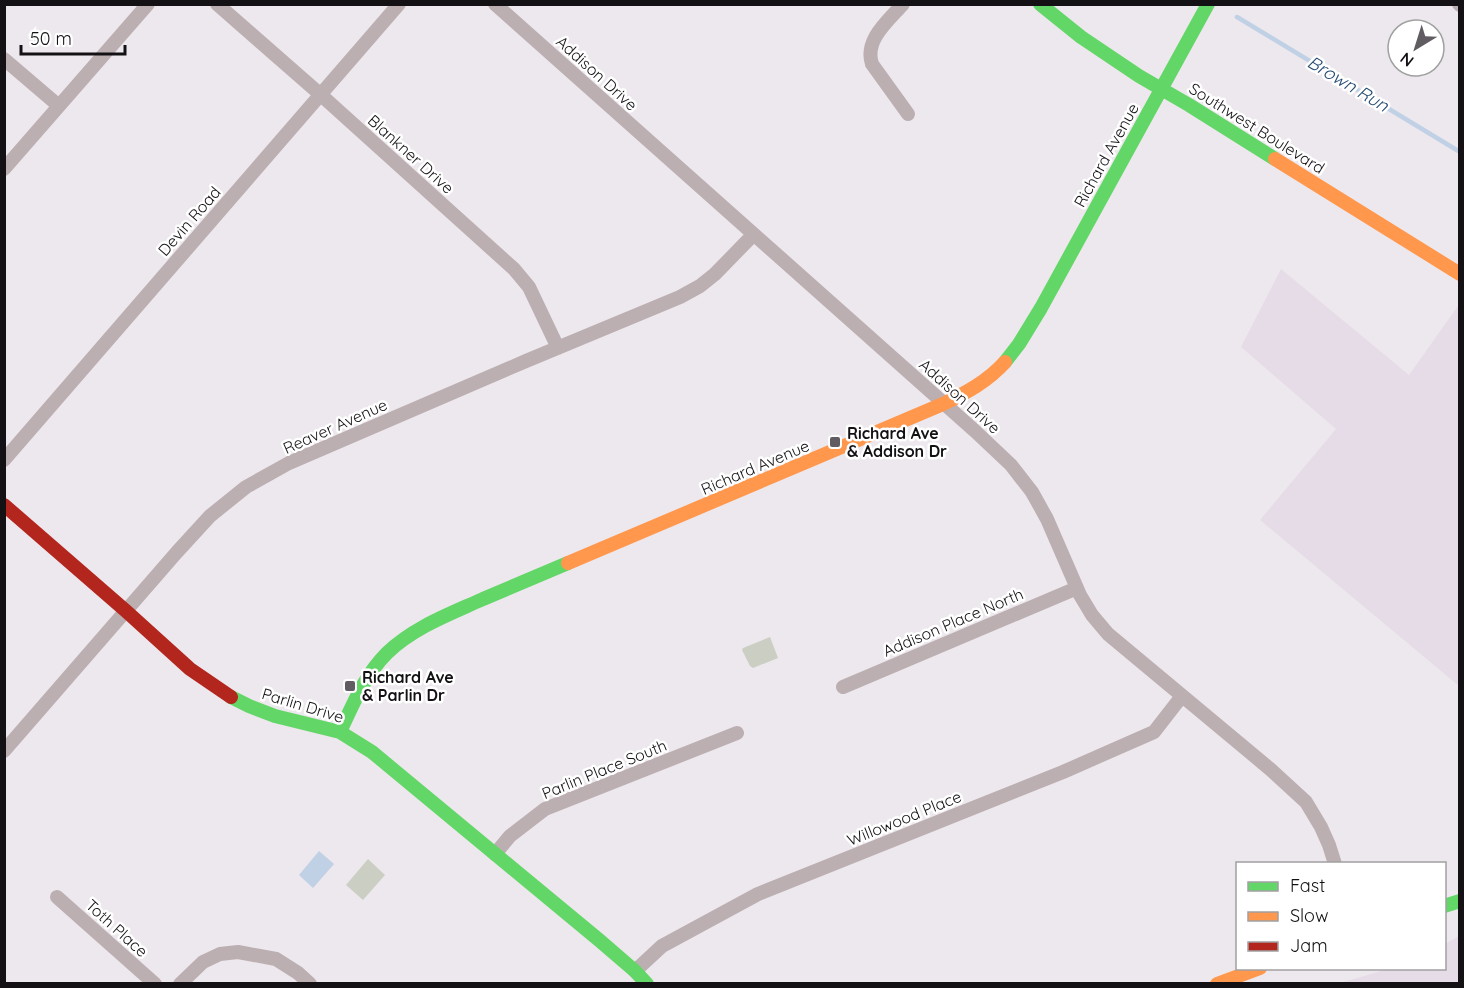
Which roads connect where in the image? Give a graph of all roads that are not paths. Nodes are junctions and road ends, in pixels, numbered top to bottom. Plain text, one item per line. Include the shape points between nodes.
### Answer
1 (148, 4) edge
2 (218, 4) edge
3 (399, 4) edge
4 (495, 4) edge
5 (903, 4) edge
6 (1040, 4) edge
7 (1208, 4) edge
8 (4, 59) edge
9 (1161, 89) junction
10 (321, 94) junction
11 (59, 106) junction
12 (908, 114) dead end
13 (4, 169) edge
14 (753, 235) junction
15 (1460, 274) edge
16 (558, 348) junction
17 (943, 404) junction
18 (4, 460) edge
19 (4, 506) edge
20 (1077, 588) junction
21 (126, 611) junction
22 (843, 687) dead end
23 (1182, 696) junction
24 (340, 732) junction
25 (737, 733) dead end
26 (4, 752) edge
27 (495, 854) junction
28 (1334, 862) edge
29 (57, 897) dead end
30 (1257, 970) edge
31 (635, 971) junction
32 (155, 984) edge
33 (180, 984) edge
34 (310, 984) edge
35 (647, 984) edge
36 (1217, 984) edge

1 - 11 street
2 - 10 street, Blankner Drive
3 - 10 street, Devin Road
4 - 14 street, Addison Drive
5 - 12 street via 878,33 870,56
6 - 9 street, Southwest Boulevard via 1081,37
7 - 9 street, Richard Avenue
8 - 11 street
9 - 15 street, Southwest Boulevard
9 - 17 street, Richard Avenue via 1012,355 970,392
10 - 16 street, Blankner Drive via 514,269 529,287
10 - 18 street, Devin Road
11 - 13 street
14 - 16 street, Reaver Avenue via 716,274 680,297
14 - 17 street, Addison Drive
16 - 21 street, Reaver Avenue via 289,463 246,487 210,516
17 - 20 street, Addison Drive via 1011,465 1032,492
17 - 24 street, Richard Avenue via 443,617 387,652 361,688
19 - 21 street, Parlin Drive
20 - 22 street, Addison Place North
20 - 23 street, Addison Drive via 1108,634
21 - 24 street, Parlin Drive via 190,669 224,693 276,716
21 - 26 street, Reaver Avenue
23 - 28 street, Addison Drive via 1306,802
23 - 31 street, Willowood Place via 1154,732 758,894 662,946
24 - 27 street, Parlin Drive via 372,752
25 - 27 street, Parlin Place South via 545,809 510,836
27 - 31 street, Parlin Drive
29 - 32 street, Toth Place
30 - 36 street
31 - 35 street, Parlin Drive
33 - 34 street via 202,962 238,952 276,959

